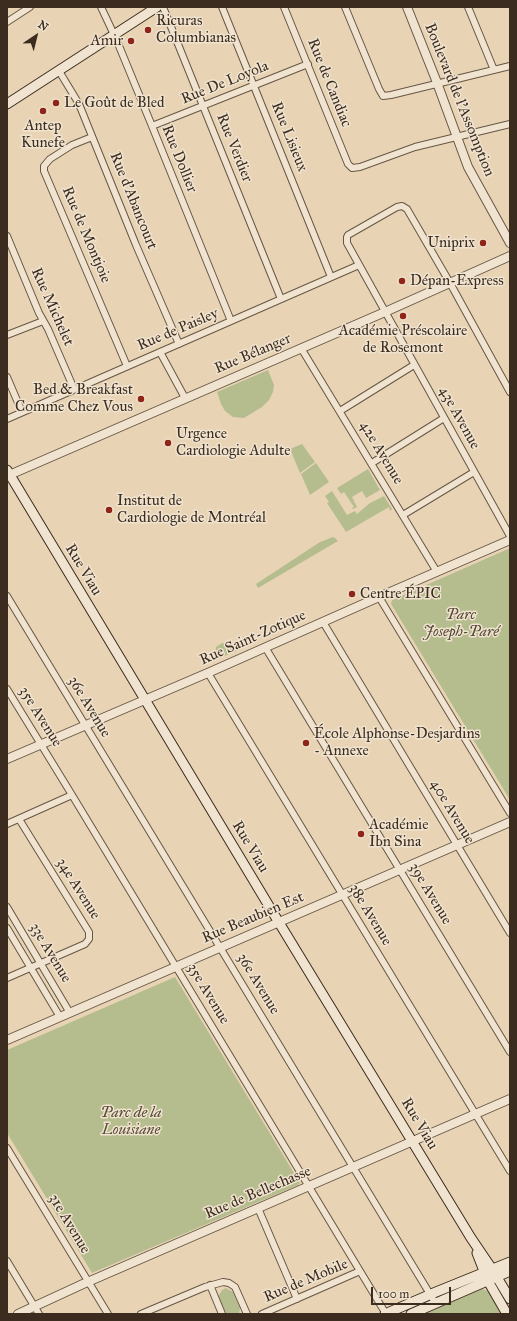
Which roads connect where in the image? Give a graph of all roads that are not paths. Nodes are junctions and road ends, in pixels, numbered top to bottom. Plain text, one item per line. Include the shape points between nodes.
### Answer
1 (30, 7) edge
2 (101, 7) edge
3 (157, 7) edge
4 (163, 7) edge
5 (222, 7) edge
6 (284, 7) edge
7 (345, 7) edge
8 (407, 7) edge
9 (468, 7) edge
10 (7, 22) edge
11 (114, 35) junction
12 (308, 64) junction
13 (510, 66) edge
14 (494, 70) junction
15 (58, 71) junction
16 (438, 84) junction
17 (254, 85) junction
18 (7, 104) edge
19 (203, 106) junction
20 (510, 124) edge
21 (152, 126) junction
22 (456, 136) junction
23 (92, 137) junction
24 (7, 236) edge
25 (510, 243) edge
26 (510, 256) edge
27 (359, 265) junction
28 (332, 277) junction
29 (450, 283) junction
30 (281, 299) junction
31 (385, 312) junction
32 (43, 321) junction
33 (231, 321) junction
34 (7, 335) edge
35 (178, 344) junction
36 (302, 348) junction
37 (160, 352) junction
38 (414, 365) junction
39 (128, 366) junction
40 (7, 377) edge
41 (74, 389) junction
42 (510, 392) edge
43 (185, 398) junction
44 (340, 411) junction
45 (22, 412) junction
46 (444, 418) junction
47 (7, 419) edge
48 (372, 463) junction
49 (474, 472) junction
50 (8, 474) edge
51 (403, 515) junction
52 (510, 536) edge
53 (510, 540) edge
54 (437, 572) junction
55 (7, 596) edge
56 (379, 597) junction
57 (323, 622) junction
58 (265, 647) junction
59 (208, 673) junction
60 (8, 692) edge
61 (145, 700) junction
62 (85, 726) junction
63 (42, 744) junction
64 (7, 759) edge
65 (72, 795) junction
66 (510, 812) edge
67 (19, 819) junction
68 (510, 822) edge
69 (7, 824) edge
70 (457, 845) junction
71 (400, 870) junction
72 (342, 895) junction
73 (7, 907) edge
74 (280, 922) junction
75 (7, 928) edge
76 (510, 932) edge
77 (220, 948) junction
78 (41, 963) junction
79 (31, 967) junction
80 (176, 967) junction
81 (7, 978) edge
82 (70, 1012) junction
83 (60, 1017) junction
84 (7, 1040) edge
85 (510, 1052) edge
86 (510, 1099) edge
87 (475, 1114) junction
88 (413, 1141) junction
89 (7, 1148) edge
90 (353, 1167) junction
91 (510, 1171) edge
92 (309, 1186) junction
93 (258, 1208) junction
94 (7, 1261) edge
95 (510, 1262) edge
96 (360, 1271) junction
97 (510, 1271) edge
98 (490, 1275) junction
99 (88, 1282) junction
100 (210, 1285) junction
101 (430, 1294) junction
102 (297, 1299) junction
103 (510, 1300) edge
104 (436, 1304) junction
105 (37, 1310) edge
106 (18, 1314) edge
107 (108, 1314) edge
108 (141, 1314) edge
109 (222, 1314) edge
110 (247, 1314) edge
111 (262, 1314) edge
112 (386, 1314) edge
113 (411, 1314) edge
114 (507, 1314) edge

1 - 10 street
2 - 11 street, Rue Dollier
3 - 11 main road
4 - 19 street, Rue Verdier
5 - 17 street, Rue Lisieux
6 - 12 street, Rue de Candiac
7 - 16 street via 383,96
8 - 16 street, Boulevard de l'Assomption
9 - 14 street
11 - 15 main road
11 - 21 street, Rue Dollier
12 - 17 street, Rue De Loyola
12 - 22 street, Rue de Candiac via 348,164 352,168
13 - 14 street
14 - 16 street
15 - 18 main road
15 - 23 street, Rue d'Abancourt via 78,101
16 - 22 street, Boulevard de l'Assomption
17 - 19 street, Rue De Loyola
17 - 28 street, Rue Lisieux
19 - 21 street, Rue De Loyola
19 - 30 street, Rue Verdier
20 - 22 street
21 - 33 street, Rue Dollier
22 - 25 street, Boulevard de l'Assomption via 470,172
23 - 35 street, Rue d'Abancourt
23 - 39 street, Rue de Montjoie via 72,145 50,159 44,166 44,171
24 - 32 street, Rue Michelet
26 - 29 street, Rue Bélanger
27 - 28 street, Rue de Paisley
27 - 29 street, 43e Avenue via 346,237 397,207 404,207
27 - 31 street, 43e Avenue
28 - 30 street, Rue de Paisley
29 - 31 street, Rue Bélanger
29 - 42 street
30 - 33 street, Rue de Paisley
31 - 36 street, Rue Bélanger
31 - 38 street, 43e Avenue
32 - 34 street
32 - 41 street, Rue Michelet
33 - 35 street, Rue de Paisley
35 - 37 street, Rue de Paisley
36 - 43 street, Rue Bélanger
36 - 44 street, 42e Avenue
37 - 39 street, Rue de Paisley
37 - 43 street
38 - 44 street
38 - 46 street, 43e Avenue
39 - 41 street, Rue de Paisley
40 - 45 street
41 - 45 street, Rue de Paisley
43 - 50 street, Rue Bélanger
44 - 48 street, 42e Avenue
45 - 47 street, Rue de Paisley
46 - 48 street
46 - 49 street, 43e Avenue
48 - 51 street, 42e Avenue
49 - 51 street
49 - 52 street, 43e Avenue
50 - 61 main road, Rue Viau
51 - 54 street, 42e Avenue
53 - 54 street, Rue Saint-Zotique
54 - 56 street, Rue Saint-Zotique
55 - 62 street, 36e Avenue
56 - 57 street, Rue Saint-Zotique
56 - 66 street
57 - 58 street, Rue Saint-Zotique
57 - 70 street, 40e Avenue
58 - 59 street, Rue Saint-Zotique
58 - 71 street, 39e Avenue
59 - 61 street, Rue Saint-Zotique
59 - 72 street, 38e Avenue
60 - 63 street, 35e Avenue
61 - 62 street, Rue Saint-Zotique
61 - 74 main road, Rue Viau
62 - 63 street, Rue Saint-Zotique
62 - 77 street, 36e Avenue
63 - 64 street, Rue Saint-Zotique
63 - 65 street, 35e Avenue
65 - 67 street
65 - 80 street, 35e Avenue
67 - 69 street
67 - 78 street, 34e Avenue via 89,932 86,944
68 - 70 street, Rue Beaubien Est
70 - 71 street, Rue Beaubien Est
70 - 76 street, 40e Avenue
71 - 72 street, Rue Beaubien Est
71 - 85 street, 39e Avenue
72 - 74 street, Rue Beaubien Est
72 - 87 street, 38e Avenue
73 - 78 street, 33e Avenue
74 - 77 street, Rue Beaubien Est
74 - 88 main road, Rue Viau
75 - 79 street, 33e Avenue
77 - 80 street, Rue Beaubien Est
77 - 90 street, 36e Avenue
78 - 79 street, 34e Avenue
78 - 82 street, 33e Avenue
79 - 81 street, 34e Avenue
79 - 83 street, 33e Avenue
80 - 82 street, Rue Beaubien Est
80 - 92 street, 35e Avenue
82 - 83 street, Rue Beaubien Est
83 - 84 street, Rue Beaubien Est
86 - 87 street, Rue de Bellechasse
87 - 88 street, Rue de Bellechasse
87 - 91 street, 38e Avenue
88 - 90 street, Rue de Bellechasse
88 - 98 main road, Rue Viau
89 - 99 street, 31e Avenue
90 - 92 street, Rue de Bellechasse
90 - 101 street, 36e Avenue
92 - 93 street, Rue de Bellechasse
92 - 96 street, 35e Avenue
93 - 99 street, Rue de Bellechasse
93 - 102 street
94 - 105 street
95 - 98 main road
96 - 102 street, Rue de Mobile
96 - 112 street, 35e Avenue
97 - 98 main road
98 - 101 main road
98 - 103 main road, Rue Viau
98 - 104 main road
98 - 114 main road, Rue Viau
99 - 105 street, Rue de Bellechasse
99 - 107 street, 31e Avenue
100 - 108 street
100 - 109 street
100 - 110 street via 223,1282 235,1287
101 - 104 street, 36e Avenue
101 - 112 main road
102 - 111 street, Rue de Mobile
104 - 113 main road
105 - 106 street, Rue de Bellechasse

